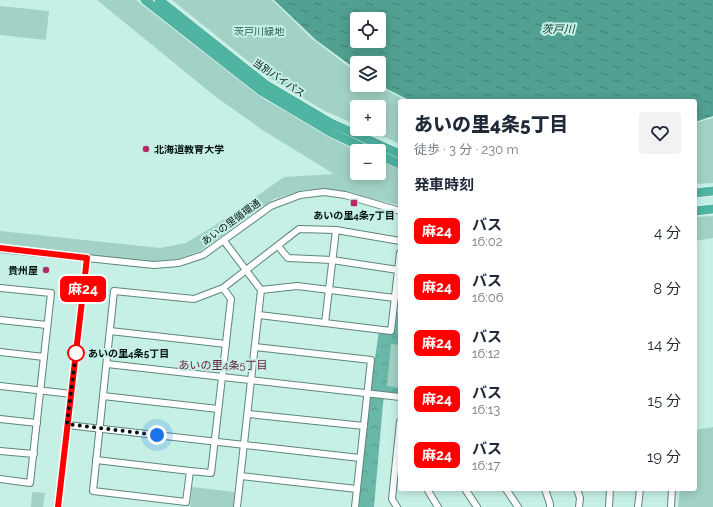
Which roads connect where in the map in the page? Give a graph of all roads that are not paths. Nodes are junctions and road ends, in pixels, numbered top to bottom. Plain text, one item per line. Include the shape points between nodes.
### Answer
1 (145, 0) edge
2 (159, 0) edge
3 (355, 144) edge
4 (398, 153) edge
5 (386, 158) edge
6 (398, 163) edge
7 (713, 191) edge
8 (697, 193) edge
9 (713, 209) edge
10 (398, 210) edge
11 (697, 211) edge
12 (336, 230) junction
13 (224, 241) junction
14 (398, 241) edge
15 (278, 246) junction
16 (0, 248) edge
17 (87, 258) junction
18 (332, 260) junction
19 (398, 270) joint
20 (246, 271) junction
21 (0, 288) edge
22 (223, 288) junction
23 (262, 290) junction
24 (329, 290) junction
25 (395, 298) junction
26 (259, 316) junction
27 (0, 320) edge
28 (325, 323) junction
29 (47, 325) junction
30 (110, 331) junction
31 (226, 344) junction
32 (255, 347) junction
33 (0, 352) edge
34 (44, 357) junction
35 (107, 364) junction
36 (222, 378) junction
37 (251, 381) junction
38 (0, 386) edge
39 (41, 390) junction
40 (72, 394) junction
41 (367, 394) junction
42 (103, 396) junction
43 (398, 397) edge
44 (218, 409) junction
45 (248, 414) junction
46 (0, 419) edge
47 (37, 423) junction
48 (67, 424) junction
49 (364, 426) junction
50 (100, 428) junction
51 (215, 441) junction
52 (244, 444) junction
53 (0, 451) edge
54 (34, 454) junction
55 (360, 458) junction
56 (398, 458) edge
57 (96, 460) junction
58 (190, 471) junction
59 (241, 476) junction
60 (397, 478) edge
61 (0, 479) edge
62 (357, 489) junction
63 (428, 491) edge
64 (466, 491) edge
65 (507, 491) edge
66 (546, 491) edge
67 (578, 491) edge
68 (610, 491) edge
69 (640, 491) edge
70 (672, 491) edge
71 (58, 507) edge
72 (238, 507) edge
73 (355, 507) edge
74 (397, 507) edge
75 (438, 507) edge
76 (477, 507) edge
77 (518, 507) edge
78 (550, 507) edge
79 (579, 507) edge
80 (608, 507) edge
81 (638, 507) edge
82 (671, 507) edge

1 - 3 highway, 当別バイパス via 260,91
2 - 4 highway, 当別バイパス via 265,84 330,123
5 - 6 highway
7 - 8 highway
9 - 11 highway
10 - 13 street, あいの里循環通 via 345,195 324,192 300,195 271,206
12 - 14 street
12 - 15 street via 299,229
12 - 18 street
13 - 17 street, あいの里循環通 via 203,255 167,265
13 - 20 street
15 - 18 street via 288,258
15 - 20 street
16 - 17 street, あいの里循環通
17 - 40 street
18 - 19 street
18 - 24 street
19 - 25 street
20 - 22 street
20 - 23 street
21 - 29 street via 51,293
22 - 30 street via 194,299 114,290
22 - 31 street via 231,299
23 - 24 street via 297,286
23 - 26 street
24 - 25 street
24 - 28 street
25 - 28 street via 391,330
26 - 28 street
26 - 32 street
27 - 29 street
29 - 34 street
30 - 31 street
30 - 35 street
31 - 36 street
32 - 37 street
32 - 41 street via 371,360
33 - 34 street
34 - 39 street
35 - 36 street
35 - 42 street
36 - 37 street
36 - 44 street
37 - 41 street
37 - 45 street
38 - 39 street
39 - 40 street
39 - 47 street
40 - 48 street
41 - 43 street
41 - 49 street
42 - 44 street
42 - 50 street
44 - 51 street
45 - 49 street
45 - 52 street
46 - 47 street
47 - 54 street
48 - 50 street
48 - 71 street
49 - 55 street
50 - 51 street
50 - 57 street
51 - 52 street
51 - 58 street via 212,473
52 - 55 street
52 - 59 street
53 - 54 street
54 - 61 street via 30,483
55 - 62 street
56 - 60 street
57 - 58 street
57 - 58 street via 93,491 186,502
59 - 62 street
59 - 72 street
60 - 74 street via 392,499
62 - 73 street
63 - 75 street
64 - 76 street
65 - 77 street
66 - 78 street
67 - 79 street
68 - 80 street
69 - 81 street
70 - 82 street

